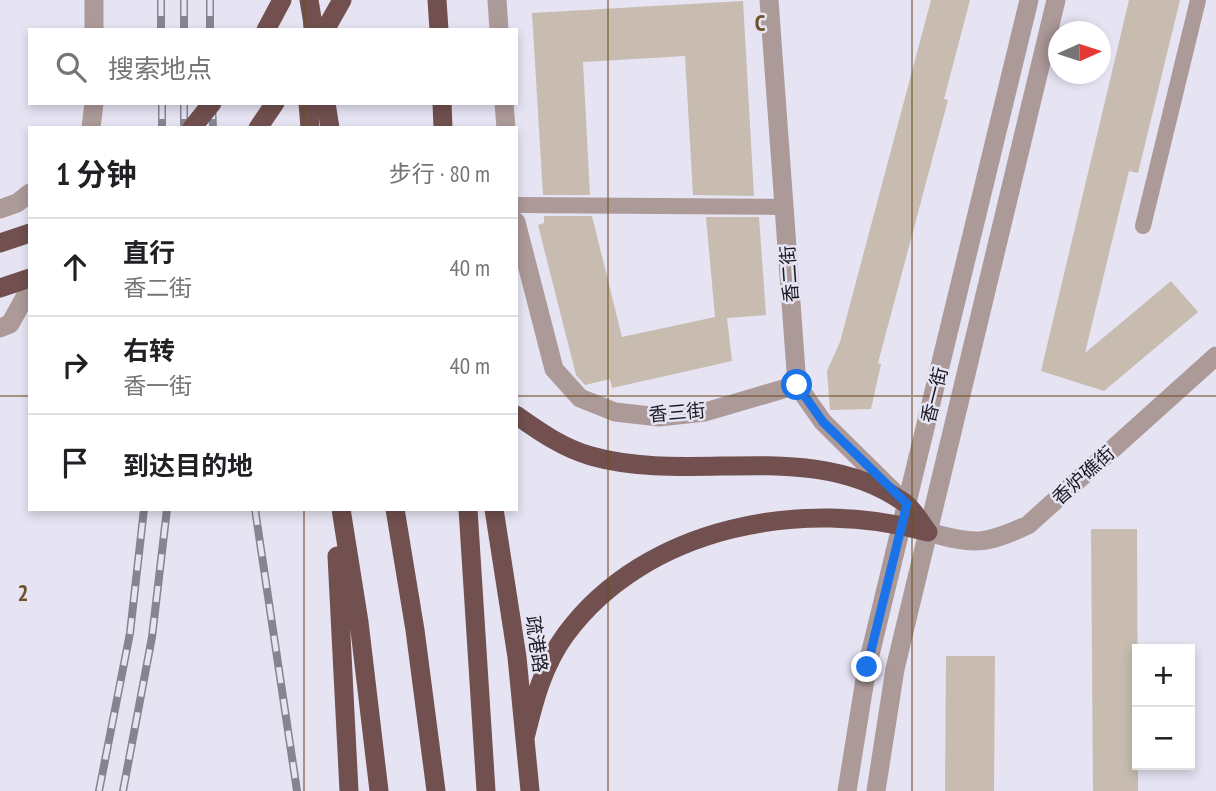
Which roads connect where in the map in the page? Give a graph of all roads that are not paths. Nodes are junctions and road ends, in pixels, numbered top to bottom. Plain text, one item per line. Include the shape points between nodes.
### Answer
1 (94, 0) edge
2 (282, 0) edge
3 (301, 0) edge
4 (309, 0) edge
5 (342, 0) edge
6 (437, 0) edge
7 (497, 0) edge
8 (769, 0) edge
9 (1029, 0) edge
10 (1056, 0) edge
11 (1198, 0) edge
12 (94, 28) edge
13 (267, 28) edge
14 (303, 28) edge
15 (314, 28) edge
16 (326, 28) edge
17 (439, 28) edge
18 (499, 28) edge
19 (210, 105) edge
20 (274, 105) edge
21 (308, 105) edge
22 (326, 105) edge
23 (442, 105) edge
24 (504, 105) edge
25 (194, 126) edge
26 (259, 126) edge
27 (310, 126) edge
28 (330, 126) edge
29 (443, 126) edge
30 (506, 126) edge
31 (28, 195) edge
32 (518, 205) edge
33 (784, 207) junction
34 (0, 209) edge
35 (1143, 226) dead end
36 (518, 230) edge
37 (28, 234) edge
38 (0, 243) edge
39 (28, 279) edge
40 (0, 288) edge
41 (28, 292) edge
42 (0, 328) edge
43 (1216, 356) edge
44 (797, 385) junction
45 (518, 416) edge
46 (907, 504) junction
47 (338, 511) edge
48 (338, 511) edge
49 (395, 511) edge
50 (468, 511) edge
51 (494, 511) edge
52 (902, 525) junction
53 (928, 533) junction
54 (525, 738) junction
55 (530, 788) edge
56 (349, 791) edge
57 (379, 791) edge
58 (436, 791) edge
59 (486, 791) edge
60 (847, 791) edge
61 (876, 791) edge

1 - 12 street
2 - 13 highway
3 - 14 highway
4 - 15 highway
5 - 16 highway
6 - 17 highway
7 - 18 street
8 - 33 street, 香二街
9 - 46 street, 香一街
10 - 53 street, 香一街
11 - 35 lane
19 - 25 highway, bridge
20 - 26 highway
21 - 27 highway
22 - 28 highway
23 - 29 highway
24 - 30 street
31 - 34 street
32 - 33 lane
33 - 44 street, 香二街
36 - 44 street, 香三街 via 554,369 580,398 615,412 659,417 705,412
37 - 38 highway
39 - 40 highway
41 - 42 street via 10,324
43 - 53 street, 香炉礁街 via 1028,524 993,541 962,542
44 - 46 street via 823,422
45 - 46 highway via 550,439 591,456 642,465 802,468 850,477
46 - 52 street, 香一街
46 - 53 highway
47 - 56 highway
48 - 57 highway via 359,622
49 - 58 highway
50 - 59 highway
51 - 54 highway, 疏港路
52 - 53 highway
52 - 54 highway via 773,521 695,540 645,563 601,595 565,635 539,683
52 - 60 street, 香一街 via 867,667
53 - 61 street, 香一街 via 895,669
54 - 55 highway, 疏港路

